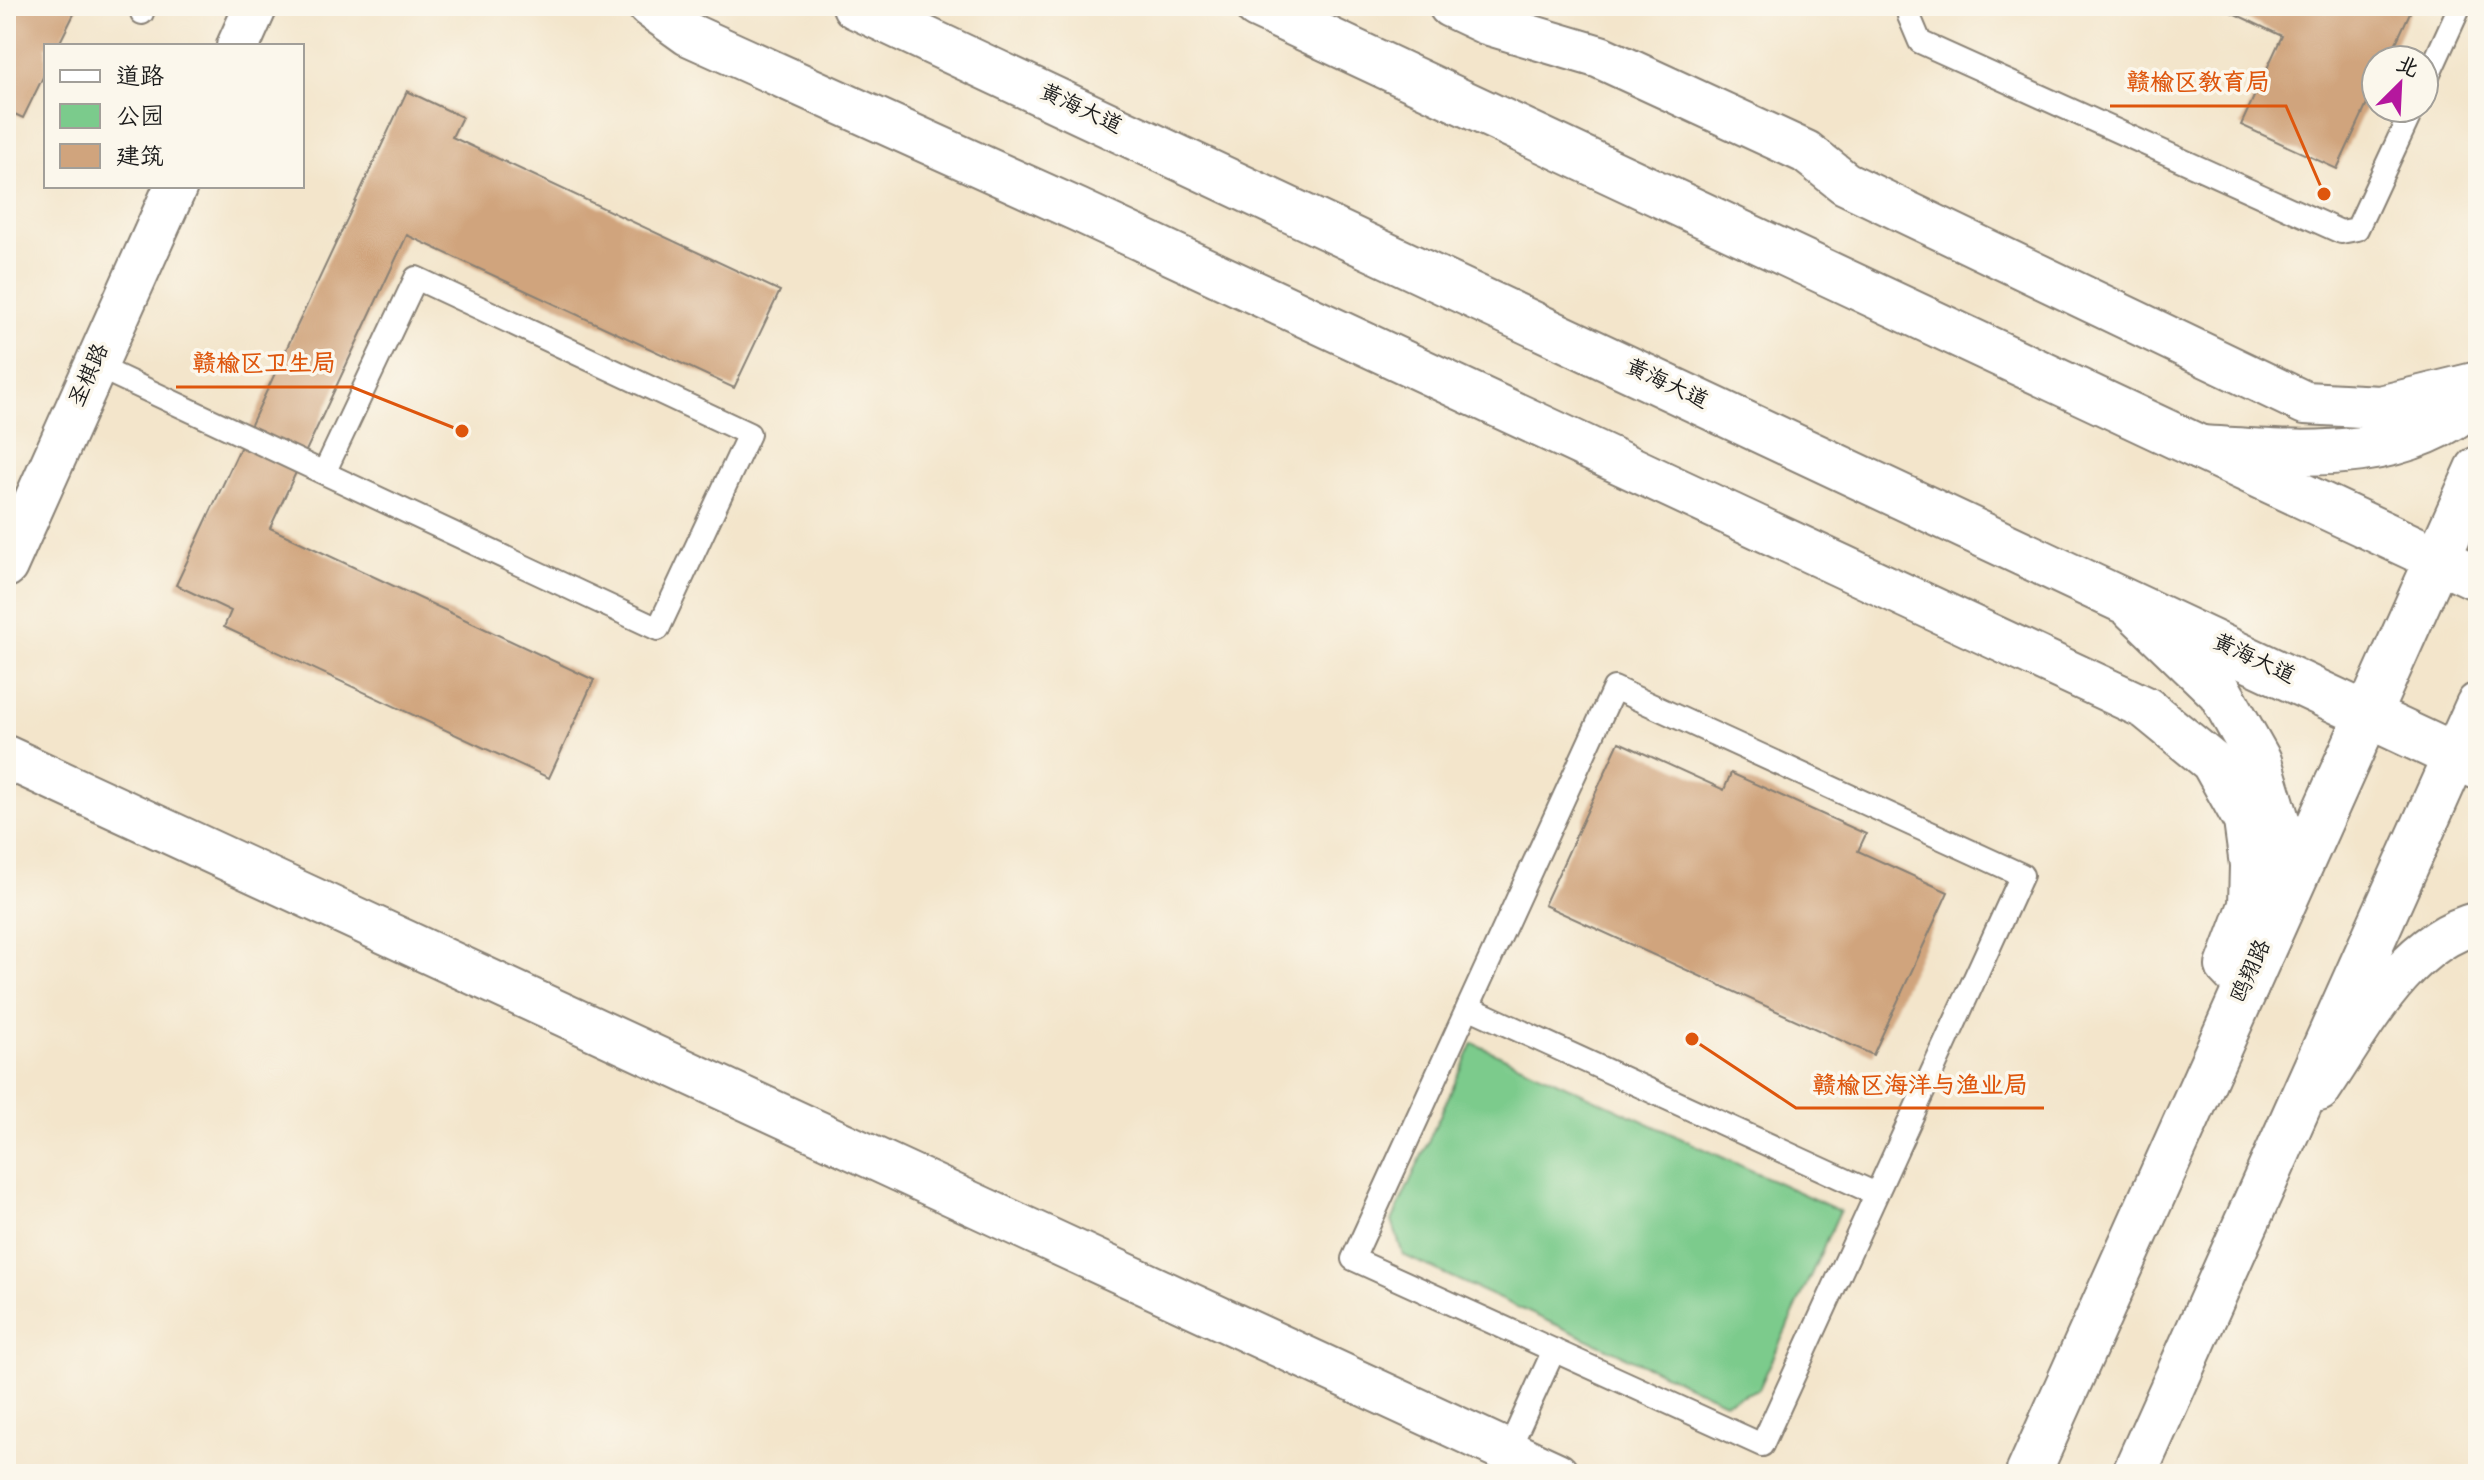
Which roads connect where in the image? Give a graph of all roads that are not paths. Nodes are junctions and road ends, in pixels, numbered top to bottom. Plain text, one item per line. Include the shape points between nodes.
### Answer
1 (256, 6) edge
2 (649, 6) edge
3 (855, 6) edge
4 (1257, 6) edge
5 (1450, 6) edge
6 (1909, 6) edge
7 (2460, 6) edge
8 (239, 44) edge
9 (2440, 50) edge
10 (2406, 124) edge
11 (175, 188) edge
12 (96, 366) junction
13 (2478, 383) edge
14 (2478, 399) edge
15 (2200, 448) junction
16 (2478, 469) edge
17 (324, 473) junction
18 (2438, 559) junction
19 (6, 566) edge
20 (2478, 578) edge
21 (2126, 602) junction
22 (2478, 705) edge
23 (2368, 715) junction
24 (6, 757) edge
25 (2467, 761) edge
26 (2282, 908) junction
27 (2478, 923) edge
28 (2247, 987) junction
29 (1468, 1007) junction
30 (2278, 1150) junction
31 (1876, 1194) junction
32 (1554, 1350) junction
33 (1508, 1451) junction
34 (1557, 1474) edge
35 (2028, 1474) edge
36 (2134, 1474) edge

1 - 8 street
2 - 28 street via 688,34 2146,708 2212,762 2245,821 2250,905 2227,966
3 - 21 main road, 黄海大道
4 - 15 main road
5 - 13 street via 1486,23 1600,57 1806,152 1845,183 2305,403 2380,407
6 - 10 lane via 1920,42 2341,232 2357,229
7 - 9 lane
11 - 12 street, 圣棋路
12 - 17 lane
12 - 19 street, 圣棋路
14 - 15 main road via 2431,431 2361,451
15 - 18 main road
16 - 18 main road, 鸥翔路
17 - 17 lane via 416,278 749,434 658,629
18 - 20 main road
18 - 23 main road, 鸥翔路
21 - 23 main road, 黄海大道
21 - 26 main road via 2220,692 2259,761 2277,820 2284,867
22 - 25 main road
23 - 25 main road, 黄海大道
23 - 26 main road, 鸥翔路
24 - 33 street
25 - 30 main road
26 - 28 main road, 鸥翔路
27 - 30 street via 2423,949 2370,1014
28 - 35 main road, 鸥翔路
29 - 31 lane
29 - 31 lane via 1614,688 2022,875
29 - 32 lane via 1353,1259
30 - 36 main road
31 - 32 lane via 1762,1445
32 - 33 lane
33 - 34 street

